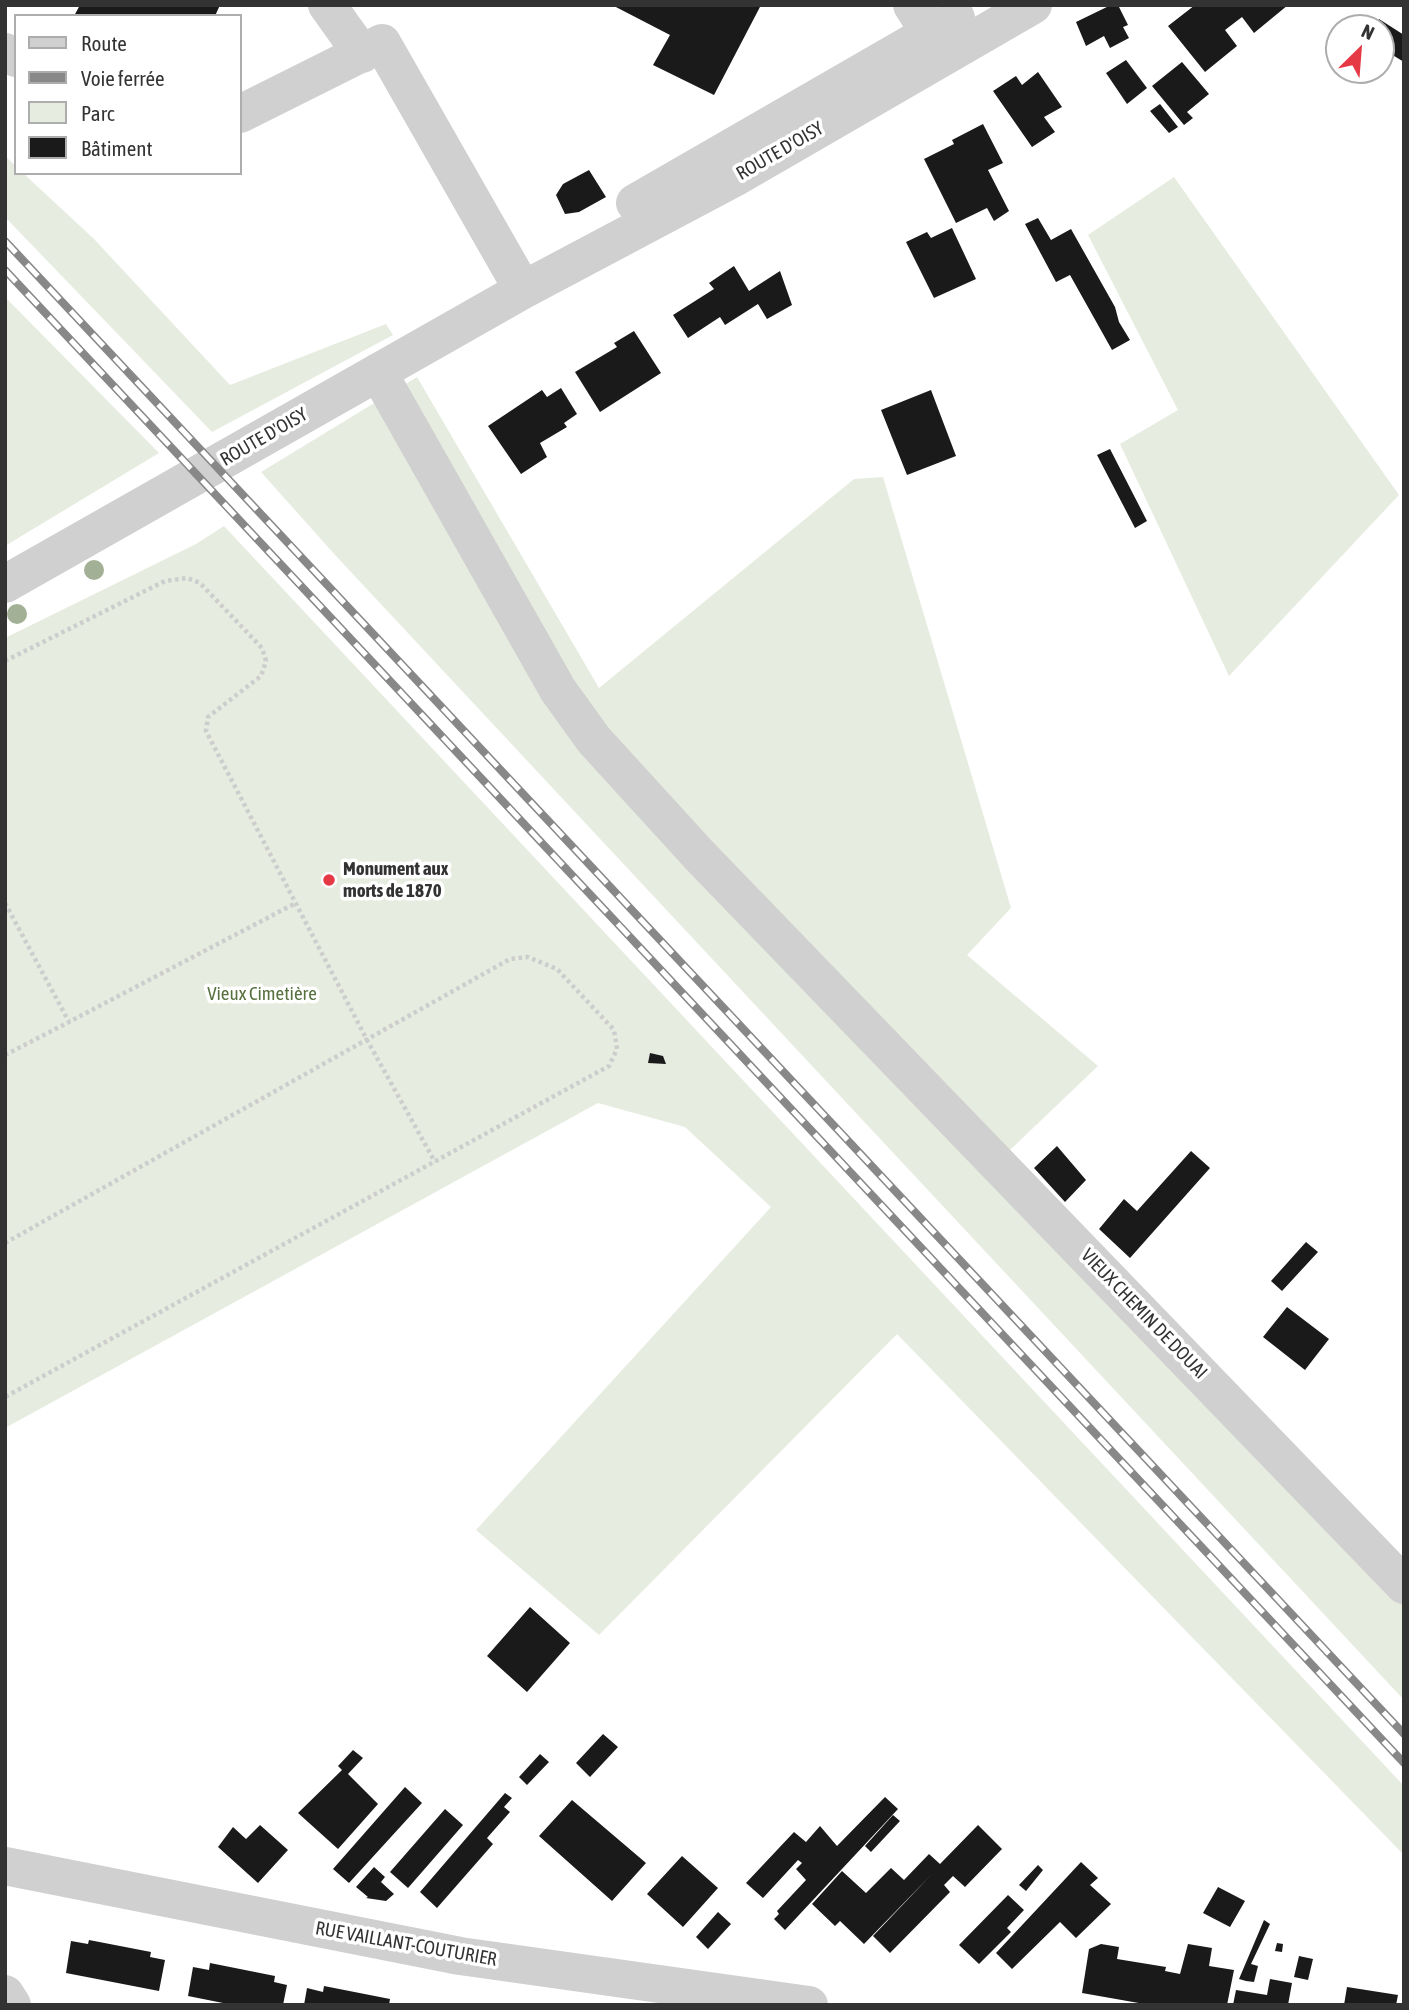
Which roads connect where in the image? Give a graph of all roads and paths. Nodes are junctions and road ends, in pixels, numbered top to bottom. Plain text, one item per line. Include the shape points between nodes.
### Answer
1 (327, 5) edge
2 (979, 5) edge
3 (1033, 5) edge
4 (929, 32) edge
5 (362, 54) junction
6 (242, 113) edge
7 (523, 290) junction
8 (377, 372) junction
9 (5, 584) edge
10 (5, 661) edge
11 (5, 903) edge
12 (296, 903) junction
13 (69, 1022) junction
14 (367, 1040) junction
15 (5, 1055) edge
16 (435, 1162) junction
17 (5, 1243) edge
18 (5, 1397) edge
19 (1404, 1585) edge
20 (5, 1866) edge
21 (5, 1994) edge
22 (12, 2005) edge
23 (809, 2005) edge

1 - 5 street
2 - 4 street, ROUTE D'OISY
3 - 4 street, ROUTE D'OISY
4 - 7 street, ROUTE D'OISY via 644,198
5 - 6 street
5 - 7 street via 382,43
7 - 8 street, ROUTE D'OISY
8 - 9 street, ROUTE D'OISY
8 - 19 street, VIEUX CHEMIN DE DOUAI via 575,715 660,813
10 - 12 path via 165,581 187,578 200,583 262,648 266,661 261,676 208,717 206,731
11 - 13 path
12 - 13 path
12 - 14 path
13 - 15 path
14 - 16 path
14 - 16 path via 510,959 528,957 558,969 614,1030 617,1049 609,1066
14 - 17 path
16 - 18 path
20 - 23 street, RUE VAILLANT-COUTURIER via 460,1956
21 - 22 street

